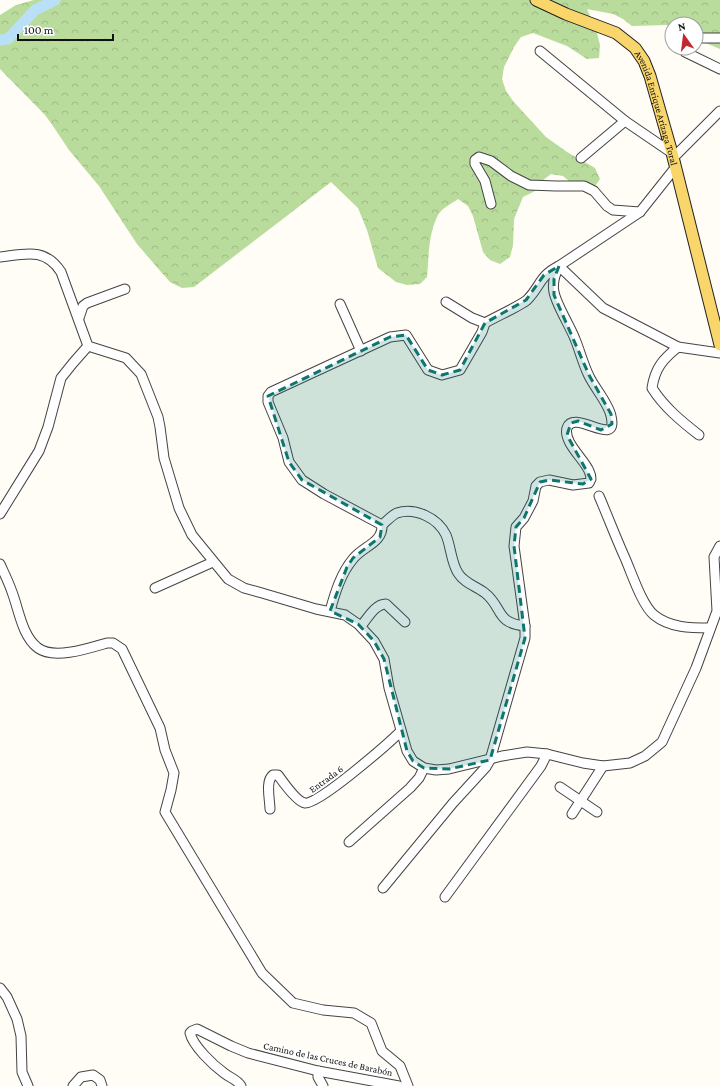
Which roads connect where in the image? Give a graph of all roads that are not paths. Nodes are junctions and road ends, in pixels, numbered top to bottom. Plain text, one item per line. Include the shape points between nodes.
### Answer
1 (536, 0) edge
2 (704, 38) edge
3 (720, 38) edge
4 (540, 50) dead end
5 (693, 56) edge
6 (720, 69) edge
7 (720, 111) edge
8 (625, 121) junction
9 (581, 158) dead end
10 (673, 160) junction
11 (491, 204) dead end
12 (640, 212) junction
13 (0, 257) edge
14 (559, 266) junction
15 (704, 276) junction
16 (125, 289) dead end
17 (446, 302) dead end
18 (340, 304) dead end
19 (720, 317) edge
20 (79, 318) junction
21 (485, 323) junction
22 (720, 345) edge
23 (88, 346) junction
24 (678, 347) junction
25 (361, 351) junction
26 (720, 353) edge
27 (699, 435) dead end
28 (599, 496) dead end
29 (0, 514) edge
30 (382, 525) junction
31 (720, 546) edge
32 (213, 562) junction
33 (0, 564) edge
34 (155, 588) dead end
35 (330, 611) junction
36 (405, 622) dead end
37 (361, 626) junction
38 (525, 626) junction
39 (710, 628) junction
40 (401, 731) junction
41 (547, 754) junction
42 (490, 760) junction
43 (604, 766) junction
44 (424, 768) junction
45 (560, 787) dead end
46 (581, 800) junction
47 (270, 809) dead end
48 (597, 812) dead end
49 (572, 814) dead end
50 (349, 842) dead end
51 (383, 888) dead end
52 (445, 897) dead end
53 (0, 988) edge
54 (318, 1071) junction
55 (28, 1086) edge
56 (73, 1086) edge
57 (102, 1086) edge
58 (241, 1086) edge
59 (323, 1086) edge
60 (399, 1086) edge
61 (408, 1086) edge

1 - 10 main road, Avenida Enrique Arízaga Toral via 616,33 635,48 650,76
2 - 3 street
4 - 8 street
5 - 6 street
7 - 10 street
8 - 9 street
8 - 10 street
10 - 12 street
10 - 15 main road, Avenida Enrique Arízaga Toral
11 - 12 street via 485,181 475,164 479,157 491,161 511,176 529,185 584,186 613,210
12 - 14 street
13 - 20 street via 35,253 56,264
14 - 21 street via 544,275 526,300
14 - 24 street via 603,308
14 - 38 street via 554,279 554,295 589,375 611,414 612,424 610,428 601,430 578,422 571,423 567,428 567,435 574,451 589,470 589,483 573,485 549,480 540,482 536,486 533,501 516,528 514,546
15 - 19 main road, Avenida Enrique Arízaga Toral
15 - 22 main road, Avenida Enrique Arízaga Toral
16 - 20 street via 87,303 83,306
17 - 21 street
18 - 25 street
20 - 23 street
21 - 25 street via 460,370 442,375 428,370 406,335 390,337
23 - 29 street via 61,378 39,451
23 - 32 street via 126,358 141,374 158,417 164,458 179,508 192,535
24 - 26 street
24 - 27 street via 656,369 652,388 660,401
25 - 30 street via 271,392 268,402 289,462 302,480
28 - 39 street via 648,609 655,616 682,627
30 - 35 street via 380,538 353,558 347,567
30 - 38 street via 396,513 420,513 435,520 445,533 455,567 462,578 486,594 502,617 514,625
31 - 39 street via 714,557 717,611
32 - 34 street
32 - 35 street via 228,579 244,588
33 - 61 street via 26,632 39,648 51,652 70,653 113,643 122,649 160,728 174,772 165,812 262,973 293,1002 323,1010 354,1013 370,1023 382,1052 400,1066
35 - 37 street via 345,615
36 - 37 street via 386,604 381,604
37 - 40 street via 374,641 384,659
38 - 42 street via 525,638
39 - 43 street via 696,668 662,742 645,756 630,763
40 - 44 street via 406,752
40 - 47 street, Entrada 6 via 341,782 309,804 299,800 278,775 273,775 269,784
41 - 42 street via 527,752
41 - 43 street
41 - 52 street
42 - 44 street via 449,769
42 - 51 street
43 - 46 street
44 - 50 street via 410,788
45 - 46 street
46 - 48 street
46 - 49 street
53 - 55 street via 8,997 18,1019 22,1072
54 - 58 street, Camino de las Cruces de Barabón via 248,1053 197,1029 192,1030 191,1038 202,1052
54 - 59 street
54 - 60 street, Camino de las Cruces de Barabón
56 - 57 street via 81,1078 93,1075 100,1080

